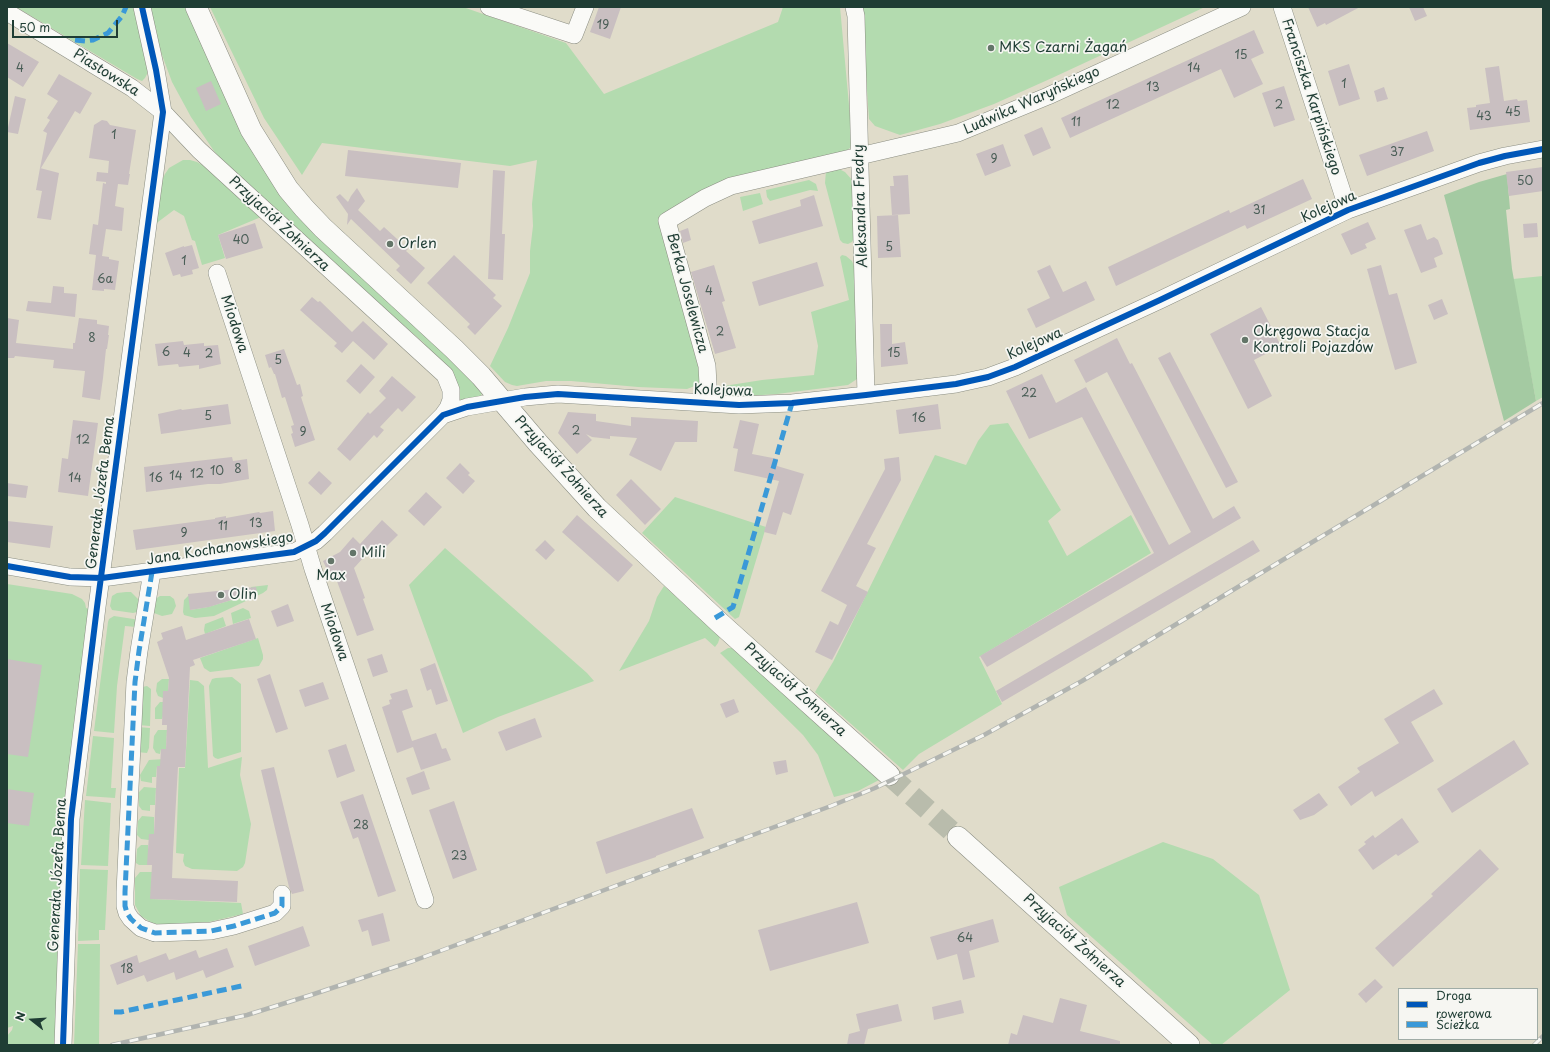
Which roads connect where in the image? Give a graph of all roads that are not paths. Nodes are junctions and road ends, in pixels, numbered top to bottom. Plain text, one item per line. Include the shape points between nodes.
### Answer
1 (142, 7) edge
2 (196, 7) edge
3 (489, 7) edge
4 (584, 7) edge
5 (1242, 7) edge
6 (1282, 7) edge
7 (7, 12) edge
8 (855, 12) edge
9 (163, 112) junction
10 (1543, 149) edge
11 (860, 157) junction
12 (1348, 210) junction
13 (217, 273) dead end
14 (866, 395) junction
15 (502, 400) junction
16 (709, 403) junction
17 (443, 415) junction
18 (306, 546) junction
19 (7, 566) edge
20 (152, 572) junction
21 (102, 578) junction
22 (889, 775) tunnel mouth
23 (958, 837) tunnel mouth
24 (282, 894) dead end
25 (424, 900) dead end
26 (63, 1045) edge
27 (1189, 1045) edge

1 - 9 street
2 - 15 main road, Przyjaciół Żołnierza via 251,130 288,188 323,228 454,349
3 - 4 street via 574,36
5 - 11 street, Ludwika Waryńskiego via 975,127
6 - 12 street, Franciszka Karpińskiego
7 - 9 street, Piastowska via 132,88
8 - 11 street, Aleksandra Fredry
9 - 17 street, Przyjaciół Żołnierza via 199,150 445,375 451,390 451,400
9 - 21 street, Generała Józefa Bema
10 - 12 street, Kolejowa via 1479,163
11 - 14 street, Aleksandra Fredry
11 - 16 street, Berka Joselewicza via 731,186 667,221 706,366
12 - 14 street, Kolejowa via 1000,373 956,384
13 - 18 street, Miodowa
14 - 16 street, Kolejowa via 792,403
15 - 16 street, Kolejowa via 558,394
15 - 17 street, Jana Kochanowskiego
15 - 22 main road, Przyjaciół Żołnierza via 597,508
17 - 18 street, Jana Kochanowskiego via 325,533
18 - 20 street, Jana Kochanowskiego via 285,554
18 - 25 street, Miodowa
19 - 21 street, Jana Kochanowskiego via 70,577
20 - 21 street, Jana Kochanowskiego
20 - 24 street via 135,682 124,892 127,913 141,928 155,933 211,931 275,913 282,906
21 - 26 street, Generała Józefa Bema via 71,819
23 - 27 main road, Przyjaciół Żołnierza

